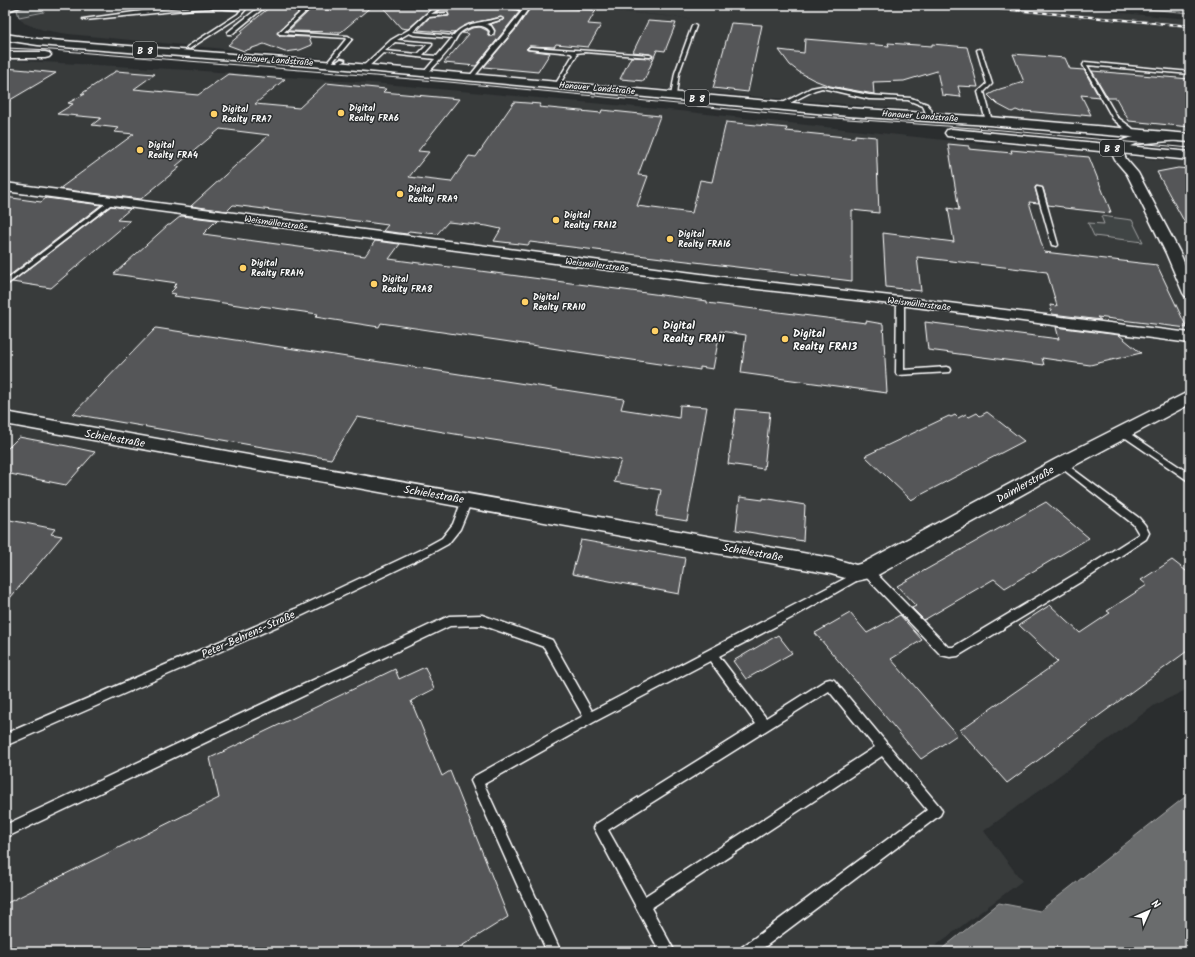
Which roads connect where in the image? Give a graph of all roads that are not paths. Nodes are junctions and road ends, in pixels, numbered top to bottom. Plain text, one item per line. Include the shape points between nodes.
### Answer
1 (15, 5) edge
2 (265, 5) edge
3 (299, 5) edge
4 (5, 9) edge
5 (447, 14) dead end
6 (425, 17) junction
7 (85, 19) dead end
8 (501, 19) dead end
9 (480, 24) junction
10 (694, 26) dead end
11 (16, 28) dead end
12 (412, 30) junction
13 (445, 32) dead end
14 (230, 33) dead end
15 (491, 34) dead end
16 (441, 36) junction
17 (5, 37) edge
18 (454, 37) junction
19 (393, 41) junction
20 (85, 46) junction
21 (189, 48) dead end
22 (530, 48) dead end
23 (979, 50) dead end
24 (382, 52) junction
25 (572, 52) junction
26 (5, 55) edge
27 (420, 55) junction
28 (59, 56) dead end
29 (650, 56) dead end
30 (438, 58) junction
31 (119, 60) dead end
32 (336, 63) junction
33 (364, 68) junction
34 (425, 73) junction
35 (1190, 73) edge
36 (471, 77) junction
37 (557, 85) junction
38 (673, 95) junction
39 (782, 105) junction
40 (930, 117) junction
41 (989, 121) junction
42 (885, 126) dead end
43 (1060, 126) junction
44 (940, 132) dead end
45 (1132, 133) junction
46 (1187, 138) edge
47 (1034, 141) junction
48 (1116, 149) junction
49 (1149, 152) junction
50 (1190, 156) edge
51 (1132, 173) junction
52 (5, 187) edge
53 (1039, 188) dead end
54 (111, 202) junction
55 (1055, 245) dead end
56 (1173, 254) junction
57 (1190, 255) edge
58 (5, 284) edge
59 (1189, 290) edge
60 (900, 301) junction
61 (1190, 338) edge
62 (947, 370) dead end
63 (1190, 397) edge
64 (5, 418) edge
65 (1123, 432) junction
66 (1062, 464) junction
67 (1190, 479) edge
68 (467, 500) junction
69 (864, 572) junction
70 (712, 654) junction
71 (590, 718) junction
72 (764, 725) junction
73 (5, 740) edge
74 (883, 748) junction
75 (5, 832) edge
76 (643, 905) junction
77 (554, 952) edge
78 (668, 952) edge
79 (747, 952) edge

1 - 4 main road
2 - 14 lane
3 - 32 lane via 311,5 280,33 348,37 350,39
5 - 6 lane
6 - 12 lane
6 - 36 lane via 435,8 449,5 526,10
7 - 21 lane via 174,9 236,6 244,9 239,15
8 - 9 lane
9 - 15 lane via 491,28
9 - 18 lane via 464,27
10 - 38 lane
11 - 20 main road
12 - 16 lane via 410,32 414,34
12 - 19 lane via 400,34
13 - 16 lane
16 - 18 lane
17 - 20 main road, Hanauer Landstraße / B 8
18 - 30 lane
19 - 24 lane
19 - 27 lane via 430,44
20 - 32 main road, Hanauer Landstraße / B 8
22 - 25 lane
23 - 41 lane via 990,84 982,92
24 - 27 lane
24 - 33 lane
25 - 29 lane
25 - 37 lane via 575,55
26 - 28 main road
27 - 30 lane
30 - 34 lane
31 - 42 main road, Hanauer Landstraße / B 8 via 492,89
32 - 33 main road, Hanauer Landstraße / B 8
33 - 34 main road, Hanauer Landstraße / B 8
34 - 36 main road, Hanauer Landstraße / B 8
35 - 45 lane via 1087,63 1085,65 1115,118
36 - 37 main road, Hanauer Landstraße / B 8
37 - 38 main road, Hanauer Landstraße / B 8
38 - 39 main road, Hanauer Landstraße / B 8
39 - 40 main road, Hanauer Landstraße / B 8
39 - 40 lane via 822,87 869,97 909,99 925,105
40 - 41 main road, Hanauer Landstraße / B 8
41 - 43 main road, Hanauer Landstraße / B 8
43 - 45 main road, Hanauer Landstraße / B 8
43 - 47 main road via 1074,131 1078,137 1070,140
44 - 47 main road, Hanauer Landstraße / B 8
45 - 46 main road, Hanauer Landstraße / B 8
46 - 48 street via 1142,139
47 - 48 main road, Hanauer Landstraße / B 8
48 - 49 main road, Hanauer Landstraße / B 8
48 - 51 street
49 - 50 main road, Hanauer Landstraße / B 8
49 - 51 street via 1133,161
51 - 56 street
52 - 54 street, Weismüllerstraße
53 - 55 lane
54 - 58 lane
54 - 60 street, Weismüllerstraße via 731,282
56 - 57 street
56 - 59 street
60 - 61 street, Weismüllerstraße
60 - 62 lane via 900,373
63 - 65 street, Daimlerstraße
64 - 68 street, Schielestraße
65 - 66 street, Daimlerstraße
65 - 67 lane
66 - 69 street, Daimlerstraße
66 - 69 lane via 1136,522 1144,533 1088,572 954,652 945,651
68 - 69 street, Schielestraße via 830,566 852,573
68 - 73 lane, Peter-Behrens-Straße via 457,526 445,541 425,552 299,612
69 - 70 lane
70 - 71 lane
70 - 72 lane
71 - 75 lane via 548,643 482,620 449,621
71 - 77 lane via 477,782
72 - 74 lane via 830,684
72 - 76 lane via 600,828
74 - 76 lane
74 - 79 lane via 936,811
76 - 78 lane

